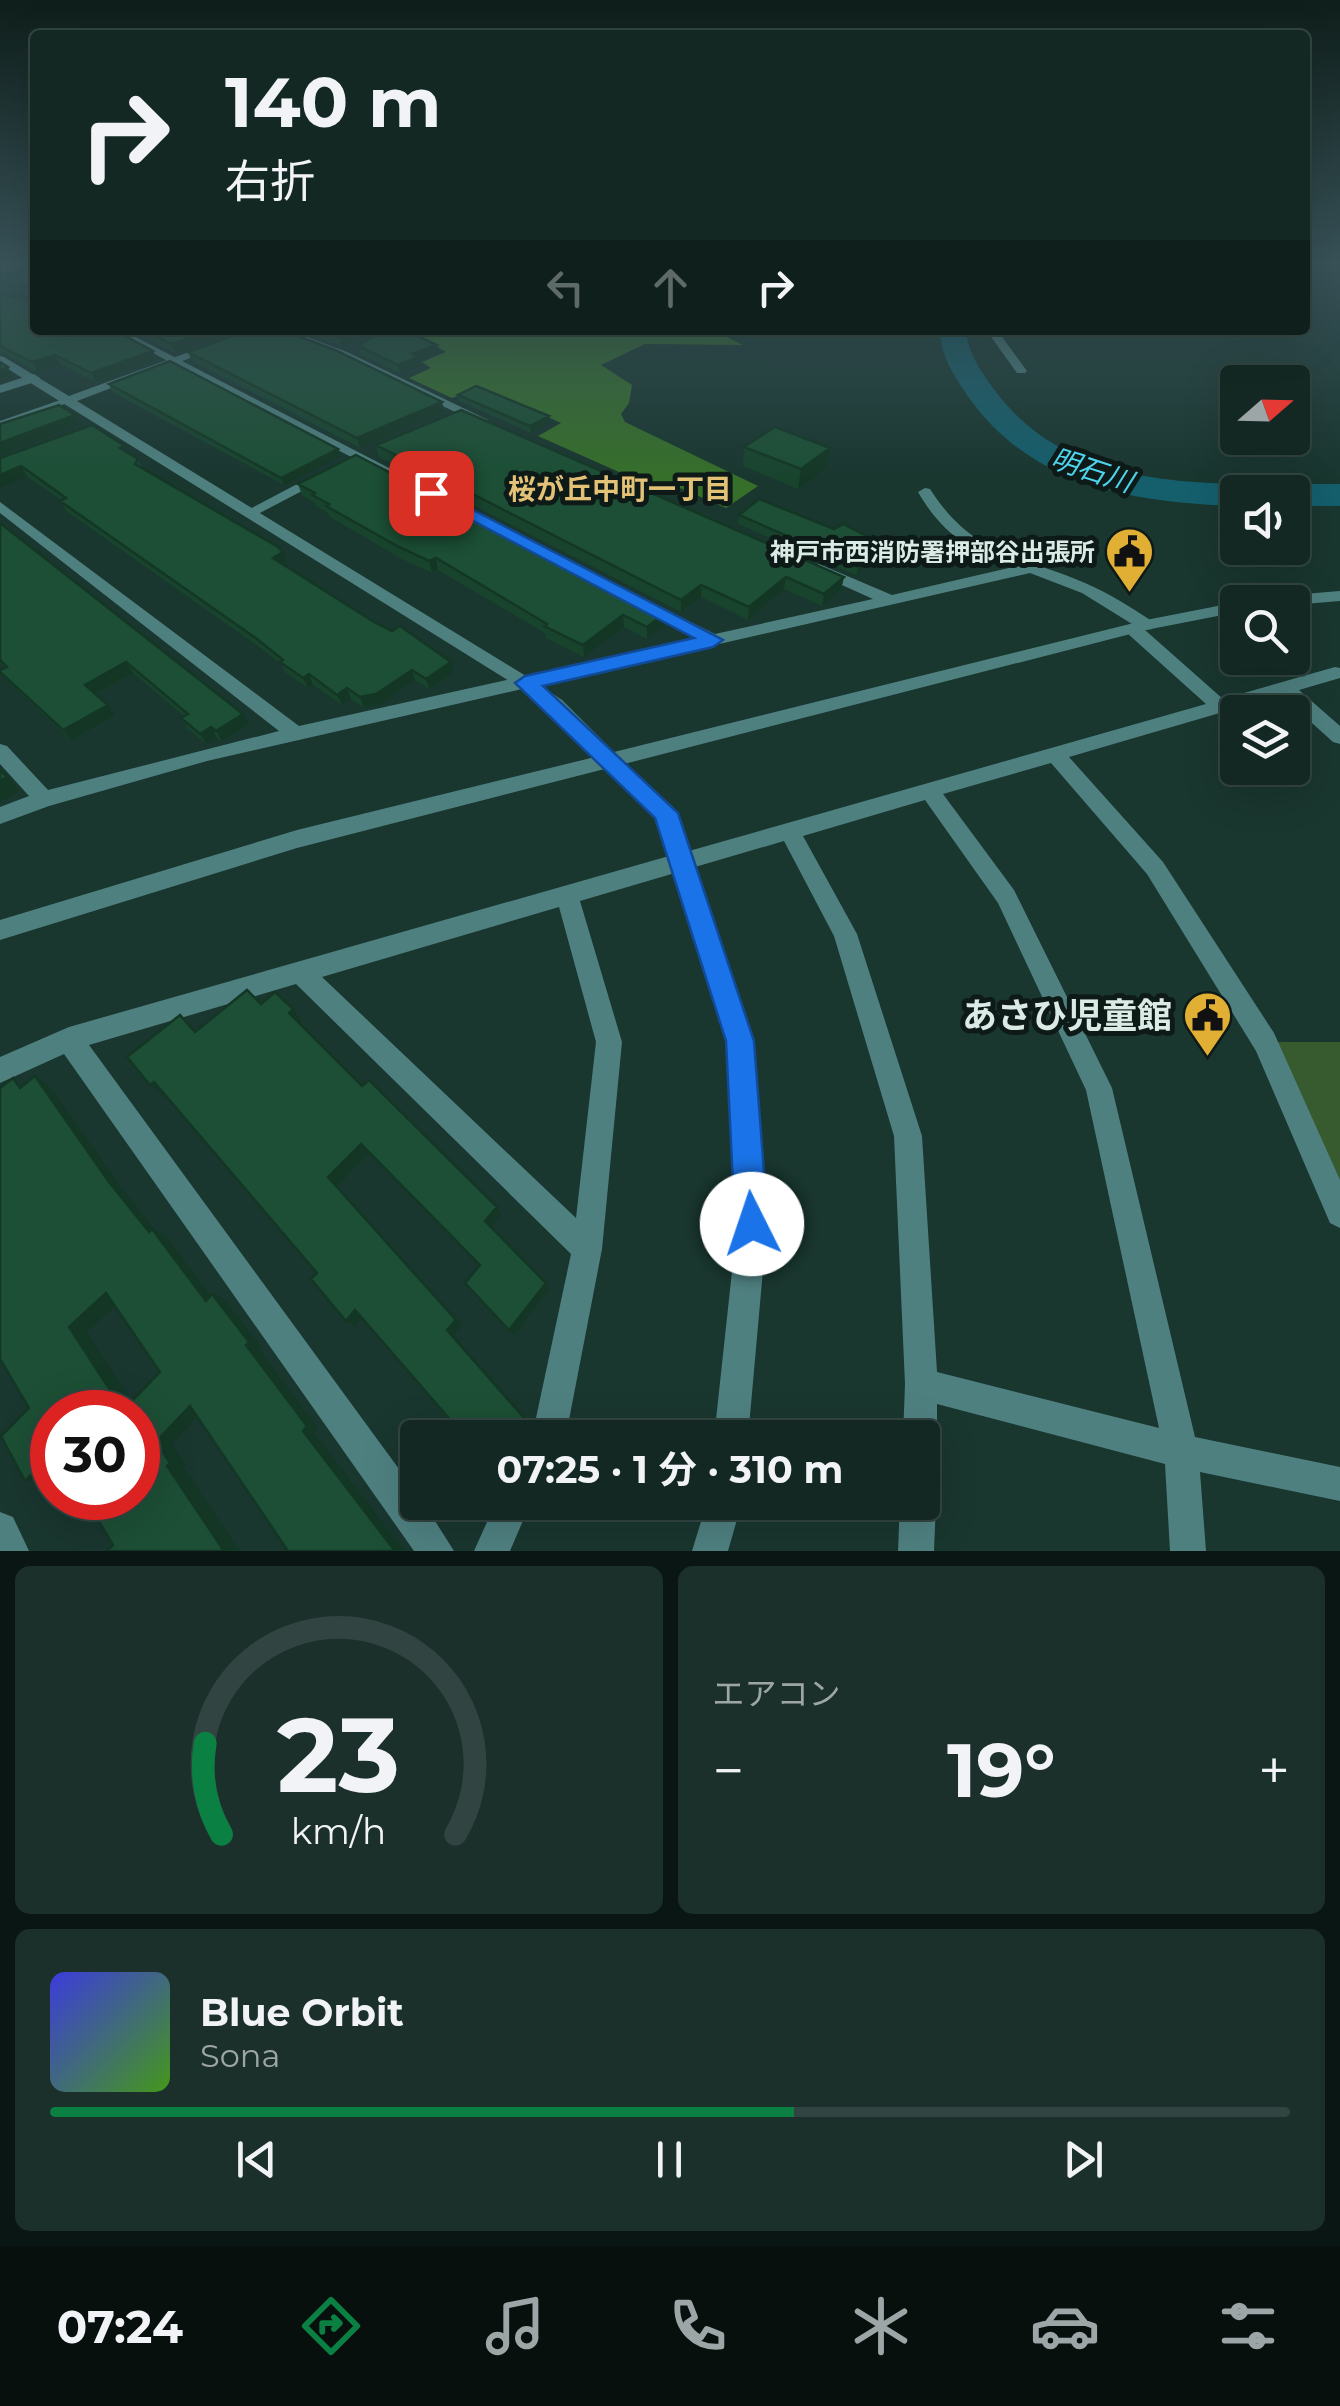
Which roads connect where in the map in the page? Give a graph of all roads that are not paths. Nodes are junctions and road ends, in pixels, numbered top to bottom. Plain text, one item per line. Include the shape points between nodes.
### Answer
1 (124, 335) edge
2 (246, 335) edge
3 (296, 335) edge
4 (995, 335) edge
5 (0, 359) edge
6 (176, 361) junction
7 (1021, 371) dead end
8 (34, 378) junction
9 (0, 389) edge
10 (70, 400) junction
11 (463, 412) junction
12 (446, 419) edge
13 (107, 422) junction
14 (0, 424) edge
15 (499, 428) edge
16 (89, 429) edge
17 (378, 448) edge
18 (361, 456) junction
19 (345, 464) edge
20 (329, 472) edge
21 (925, 492) dead end
22 (0, 506) edge
23 (250, 512) junction
24 (801, 561) edge
25 (572, 566) edge
26 (1030, 568) junction
27 (625, 594) edge
28 (1340, 596) edge
29 (1310, 598) edge
30 (890, 600) junction
31 (1220, 611) edge
32 (1140, 627) junction
33 (713, 640) junction
34 (1335, 673) dead end
35 (525, 683) junction
36 (1285, 688) junction
37 (1261, 695) edge
38 (1220, 706) edge
39 (1220, 707) edge
40 (296, 734) junction
41 (1340, 737) edge
42 (0, 751) edge
43 (1054, 754) junction
44 (611, 761) junction
45 (928, 790) junction
46 (44, 799) junction
47 (0, 816) edge
48 (788, 830) junction
49 (682, 860) junction
50 (567, 894) junction
51 (0, 930) edge
52 (300, 972) junction
53 (69, 1040) junction
54 (0, 1070) edge
55 (1334, 1183) edge
56 (1340, 1213) edge
57 (587, 1249) junction
58 (921, 1384) junction
59 (552, 1420) edge
60 (733, 1420) edge
61 (920, 1420) edge
62 (1181, 1451) junction
63 (1340, 1484) edge
64 (506, 1520) edge
65 (719, 1520) edge
66 (917, 1520) edge
67 (0, 1530) edge
68 (11, 1551) edge
69 (436, 1551) edge
70 (492, 1551) edge
71 (710, 1551) edge
72 (916, 1551) edge
73 (1188, 1551) edge

1 - 6 street
2 - 6 street
3 - 11 street via 350,350
4 - 7 street
5 - 8 street
6 - 10 street
6 - 18 street
8 - 9 street
8 - 10 street
10 - 13 street
10 - 14 street
11 - 12 street
11 - 15 street
13 - 16 street
13 - 23 street
17 - 18 street
18 - 19 street
18 - 25 street
20 - 23 street
21 - 26 street via 937,518 964,540
22 - 40 street
23 - 35 street
24 - 30 street
26 - 30 street
26 - 32 street via 1079,586
27 - 33 street
28 - 29 street
30 - 33 street
31 - 32 street
32 - 38 street
32 - 44 street
33 - 35 street
34 - 36 street
35 - 40 street
35 - 44 street
36 - 37 street
36 - 41 street
39 - 43 street
40 - 46 street
42 - 46 street
43 - 45 street
43 - 55 street via 1156,868 1265,1042
44 - 49 street via 666,813
44 - 51 street via 297,838
45 - 48 street
45 - 62 street via 1006,897 1099,1088
46 - 47 street
48 - 49 street
48 - 58 street via 845,934 908,1136
49 - 50 street
49 - 60 street via 740,1041 752,1224
50 - 52 street
50 - 57 street via 609,1042
52 - 53 street
52 - 57 street
53 - 54 street
53 - 69 street
55 - 56 street
57 - 59 street
58 - 61 street
58 - 62 street
62 - 63 street
62 - 73 street
64 - 70 street
65 - 71 street
66 - 72 street
67 - 68 street

